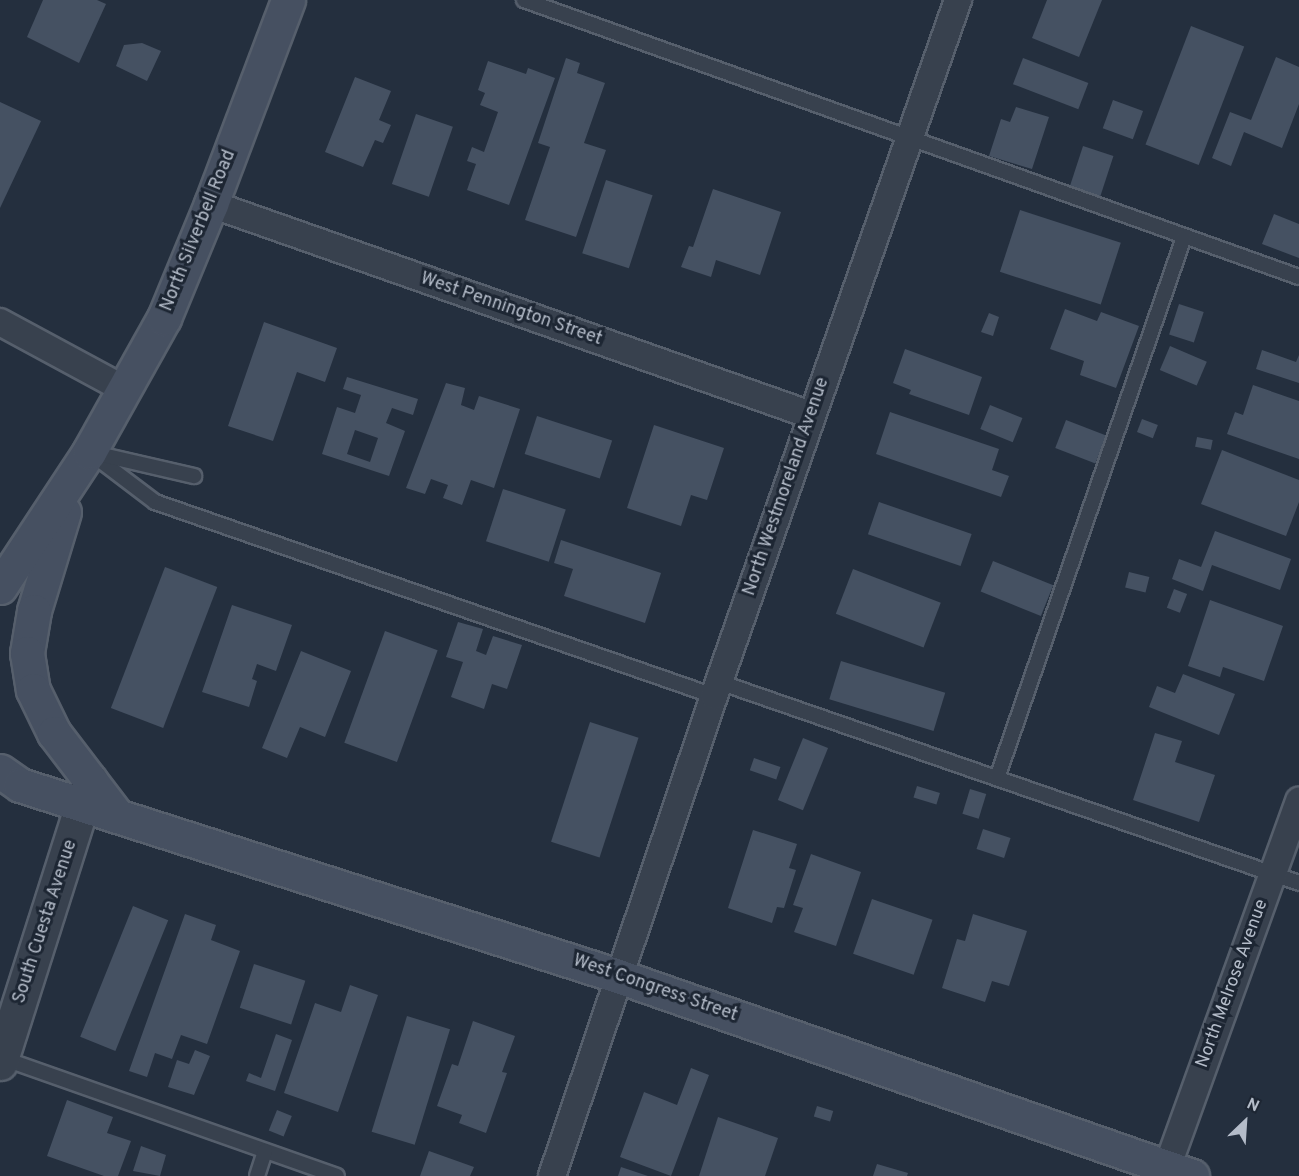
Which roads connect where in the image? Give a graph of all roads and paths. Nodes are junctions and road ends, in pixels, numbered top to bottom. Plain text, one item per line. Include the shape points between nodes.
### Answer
1 (288, 0) edge
2 (524, 0) edge
3 (958, 0) edge
4 (910, 140) junction
5 (211, 204) junction
6 (1184, 237) junction
7 (1299, 278) edge
8 (0, 322) edge
9 (124, 389) junction
10 (811, 415) junction
11 (89, 452) junction
12 (194, 476) dead end
13 (0, 586) edge
14 (717, 689) junction
15 (0, 771) edge
16 (998, 778) junction
17 (87, 792) junction
18 (1299, 801) edge
19 (1273, 874) junction
20 (1299, 883) edge
21 (618, 976) junction
22 (1, 1060) edge
23 (266, 1151) junction
24 (1174, 1173) edge
25 (257, 1176) edge
26 (337, 1176) edge
27 (552, 1176) edge

1 - 5 main road, North Silverbell Road
2 - 4 lane
3 - 4 street, North Westmoreland Avenue
4 - 6 lane
4 - 10 street, North Westmoreland Avenue
5 - 9 main road, North Silverbell Road via 164,318
5 - 10 street, West Pennington Street
6 - 7 lane
6 - 16 lane
8 - 9 street
9 - 11 main road, North Silverbell Road
10 - 14 street, North Westmoreland Avenue
11 - 12 lane
11 - 13 main road
11 - 14 lane via 155,502
11 - 17 main road via 52,544 27,653 33,690
14 - 16 lane
14 - 21 street, North Westmoreland Avenue
15 - 17 main road, West Congress Street via 20,785
16 - 19 lane
17 - 21 main road, West Congress Street via 115,813
17 - 22 street, South Cuesta Avenue
18 - 19 street, North Melrose Avenue
19 - 20 lane
19 - 24 street, North Melrose Avenue
21 - 24 main road, West Congress Street
21 - 27 street, North Westmoreland Avenue
22 - 23 lane
23 - 25 lane
23 - 26 lane

